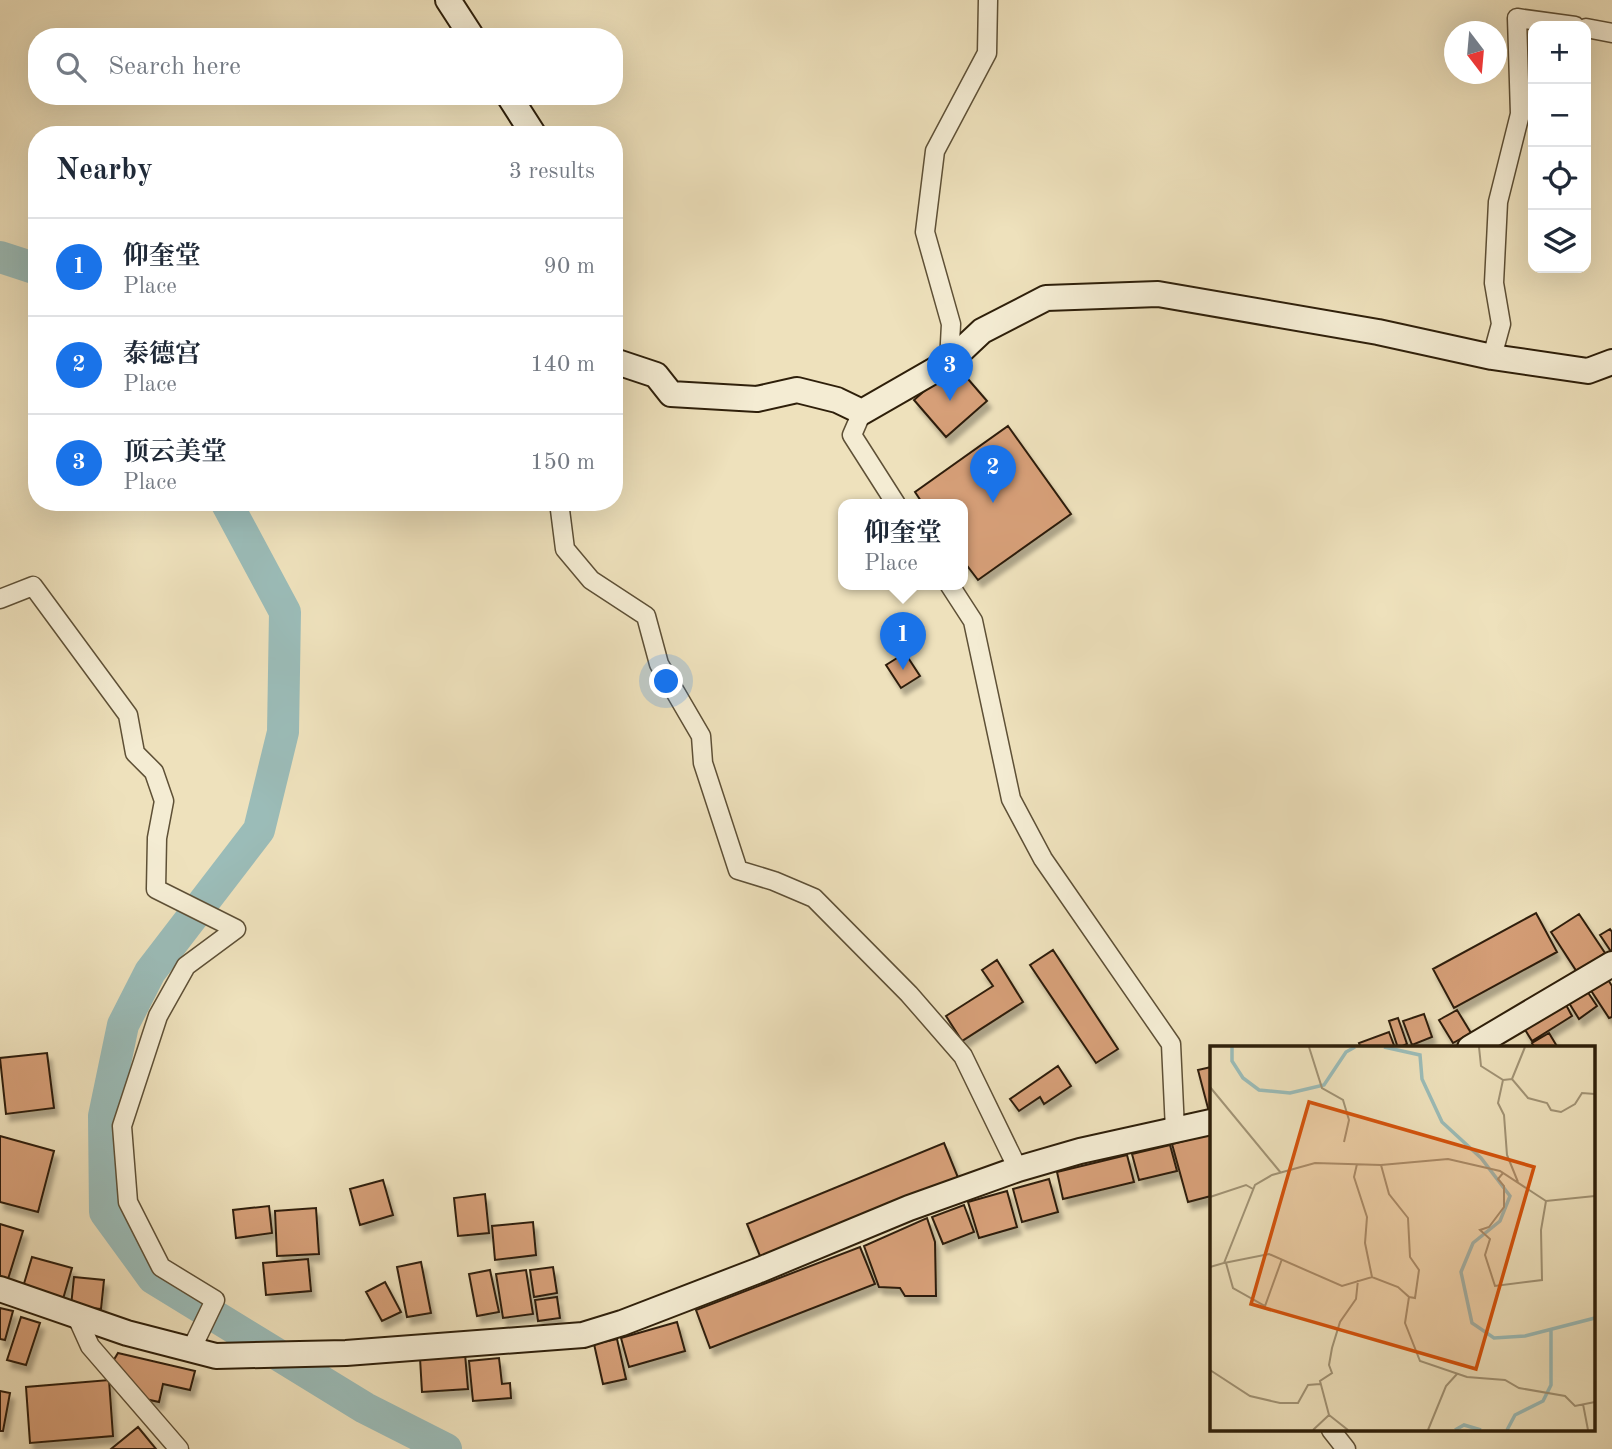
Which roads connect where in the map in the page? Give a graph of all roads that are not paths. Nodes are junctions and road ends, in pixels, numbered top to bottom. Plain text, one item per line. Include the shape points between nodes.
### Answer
1 (448, 0) edge
2 (988, 0) edge
3 (1539, 21) edge
4 (466, 28) edge
5 (1591, 29) edge
6 (1612, 33) edge
7 (515, 105) edge
8 (528, 126) edge
9 (1492, 357) junction
10 (949, 362) junction
11 (1612, 362) edge
12 (623, 363) edge
13 (862, 412) junction
14 (894, 499) edge
15 (560, 511) edge
16 (953, 590) edge
17 (0, 599) edge
18 (1612, 964) edge
19 (1473, 1046) edge
20 (1210, 1122) edge
21 (1175, 1130) junction
22 (1018, 1169) junction
23 (0, 1289) edge
24 (76, 1315) junction
25 (194, 1343) junction
26 (1333, 1432) edge
27 (179, 1449) edge
28 (1346, 1449) edge

1 - 4 street
2 - 10 street via 987,53 934,151 925,232 951,324
3 - 9 street via 1517,18 1520,114 1498,202 1494,283 1501,324
5 - 6 street
7 - 8 street
9 - 10 street via 1157,294 1046,298 982,331
9 - 11 street via 1588,371
10 - 13 street
12 - 13 street via 656,375 671,394 757,399 797,390
13 - 14 street via 852,435
15 - 22 street via 565,549 591,580 646,616 659,664 701,736 703,763 738,870 814,898 909,994 963,1056
16 - 21 street via 972,621 1012,799 1044,859 1171,1044
17 - 25 street via 33,586 128,715 135,753 154,772 164,801 157,838 156,889 236,929 186,966 158,1016 122,1126 128,1202 161,1267 215,1300
18 - 19 street
20 - 21 street
21 - 22 street
22 - 25 street via 583,1335 346,1353 216,1356
23 - 24 street
24 - 25 street via 127,1333
24 - 27 street via 90,1346
26 - 28 street

